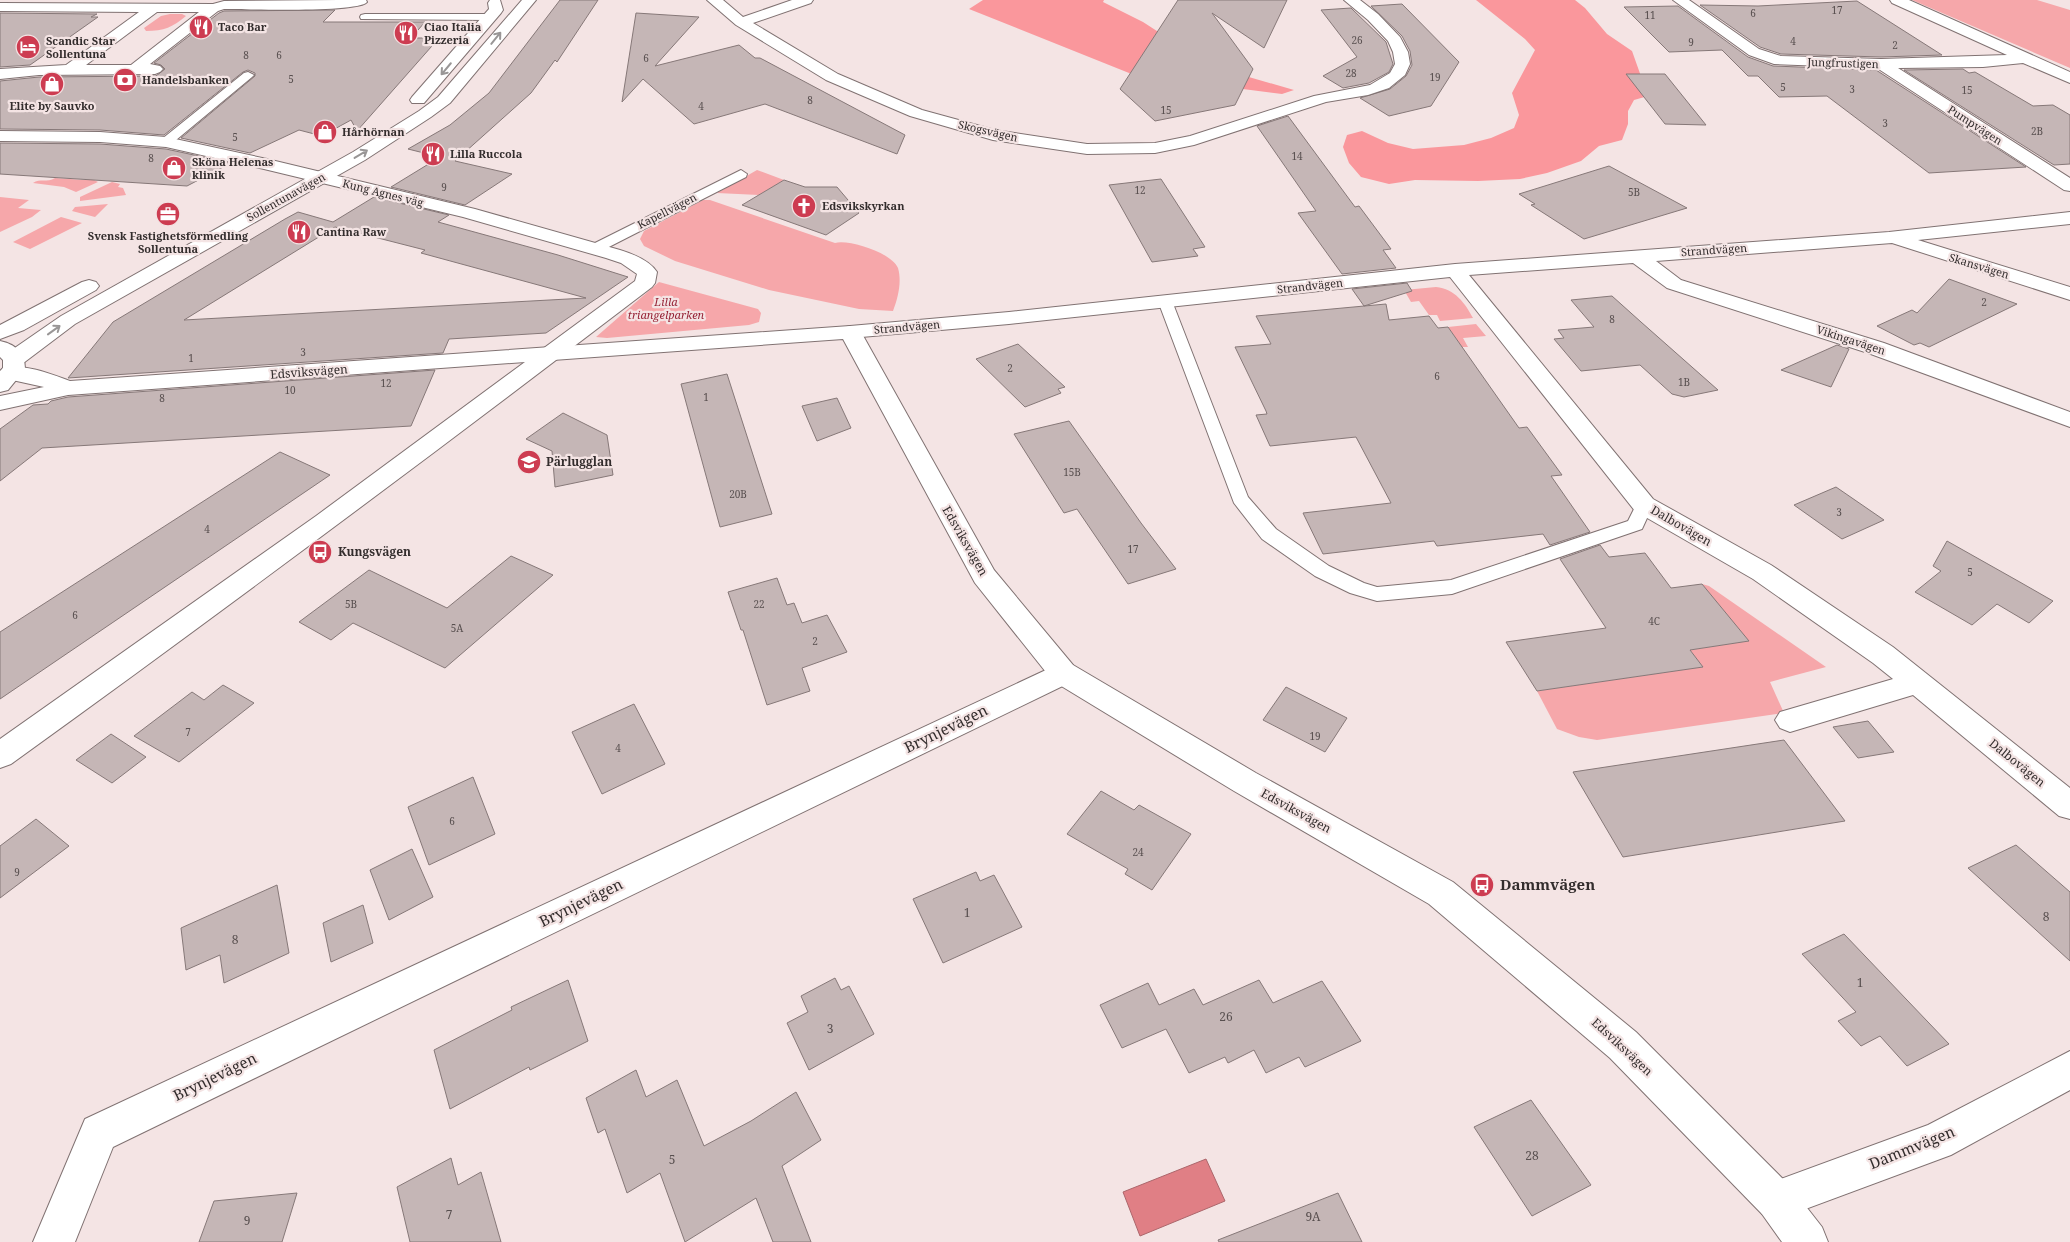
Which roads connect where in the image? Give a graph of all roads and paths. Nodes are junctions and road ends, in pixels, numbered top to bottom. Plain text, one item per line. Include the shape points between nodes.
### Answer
1 (529, 0) edge
2 (714, 0) edge
3 (806, 0) edge
4 (1351, 0) edge
5 (1680, 0) edge
6 (1897, 0) edge
7 (360, 2) dead end
8 (203, 5) edge
9 (0, 7) edge
10 (488, 7) edge
11 (153, 8) junction
12 (365, 17) dead end
13 (741, 22) junction
14 (2024, 58) junction
15 (1881, 64) junction
16 (135, 69) junction
17 (155, 69) dead end
18 (69, 70) junction
19 (0, 74) edge
20 (248, 75) dead end
21 (2070, 78) edge
22 (0, 136) edge
23 (353, 141) dead end
24 (166, 142) junction
25 (310, 171) junction
26 (740, 174) dead end
27 (2070, 186) edge
28 (2070, 218) edge
29 (1889, 238) junction
30 (594, 249) junction
31 (1636, 256) junction
32 (1455, 270) junction
33 (2070, 294) edge
34 (1166, 301) junction
35 (850, 332) junction
36 (0, 333) edge
37 (551, 355) junction
38 (6, 366) edge
39 (68, 388) junction
40 (0, 403) edge
41 (2070, 420) edge
42 (1644, 504) junction
43 (1063, 673) junction
44 (1917, 682) junction
45 (1790, 720) dead end
46 (0, 755) edge
47 (2070, 806) edge
48 (2070, 1070) edge
49 (1776, 1200) junction
50 (54, 1242) edge
51 (1807, 1242) edge

1 - 10 street
25 -> 1 street, Sollentunavägen via 425,114 444,100
2 - 13 street, Skogsvägen
3 - 13 street
4 - 13 street, Skogsvägen via 1368,12 1399,45 1404,56 1396,76 1384,84 1357,93 1320,99 1194,140 1155,148 1087,149 993,135 916,113 832,77
5 - 15 street, Jungfrustigen via 1754,52 1779,61
6 - 14 street
7 - 8 street
8 - 11 street
8 - 16 street
9 - 11 street
10 - 12 lane
10 -> 23 street via 421,98
11 - 18 street
14 - 15 street, Jungfrustigen
14 - 21 street
15 - 27 street, Pumpvägen
16 - 17 street
16 - 18 street
18 - 19 street
20 - 24 lane
22 - 24 street, Kung Agnes väg via 100,137
24 - 25 street, Kung Agnes väg
25 - 30 street, Kung Agnes väg
25 - 36 street, Sollentunavägen
38 -> 25 street, Sollentunavägen via 68,320
26 - 30 lane, Kapellvägen
28 - 29 street, Strandvägen
29 - 31 street, Strandvägen
29 - 33 street, Skansvägen
30 - 37 street, Kung Agnes väg via 641,266 647,272 645,283
31 - 32 street, Strandvägen
31 - 41 street, Vikingavägen via 1674,284 1876,348
32 - 34 street, Strandvägen
32 - 42 street, Dalbovägen
34 - 35 street, Strandvägen
34 - 42 lane via 1240,499 1269,534 1322,571 1357,588 1377,594 1452,587 1635,525
35 - 37 street, Strandvägen
35 - 43 street, Edsviksvägen via 984,576
37 - 39 street, Edsviksvägen
37 - 46 street
38 - 39 street, Edsviksvägen
39 - 40 street, Edsviksvägen
42 - 44 street, Dalbovägen via 1762,572
43 - 49 street, Edsviksvägen via 1245,782 1441,893 1623,1045
43 - 50 street, Brynjevägen via 99,1133
44 - 45 street
44 - 47 street, Dalbovägen
48 - 49 street, Dammvägen via 1937,1141
49 - 51 street, Edsviksvägen

